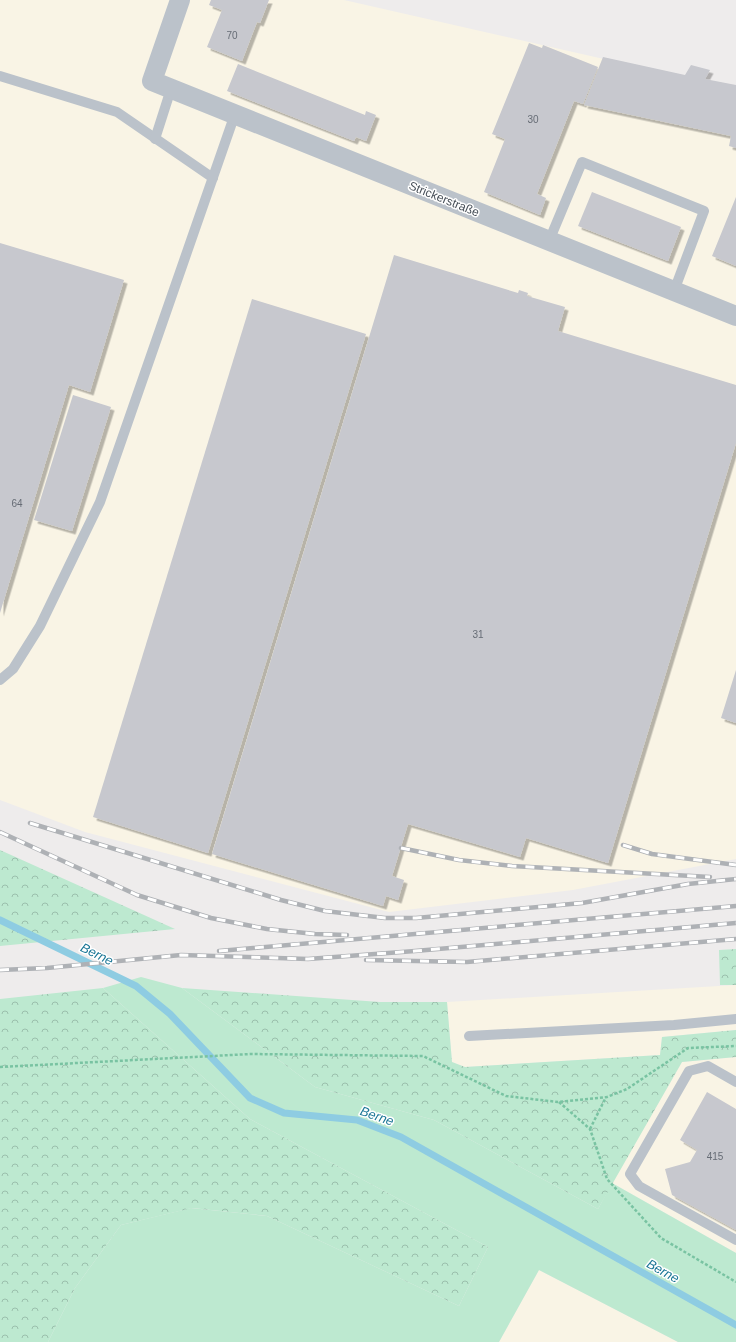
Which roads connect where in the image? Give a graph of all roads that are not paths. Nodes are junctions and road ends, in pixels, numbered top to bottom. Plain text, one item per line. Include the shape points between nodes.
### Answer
1 (180, 0) edge
2 (0, 76) edge
3 (171, 88) junction
4 (235, 114) junction
5 (155, 138) junction
6 (213, 178) junction
7 (549, 241) junction
8 (674, 291) junction
9 (736, 316) edge
10 (0, 680) edge
11 (736, 1019) edge
12 (469, 1036) dead end
13 (736, 1082) edge
14 (736, 1240) edge

1 - 3 street, Strickerstraße via 152,81
2 - 5 lane via 116,112
3 - 4 street, Strickerstraße
3 - 5 lane
4 - 6 lane
4 - 7 street, Strickerstraße
5 - 6 lane
6 - 10 lane via 100,502 40,626 13,669
7 - 8 street, Strickerstraße
7 - 8 lane via 582,162 704,211
8 - 9 street, Strickerstraße
11 - 12 lane
13 - 14 lane via 708,1066 688,1071 630,1174 639,1186

